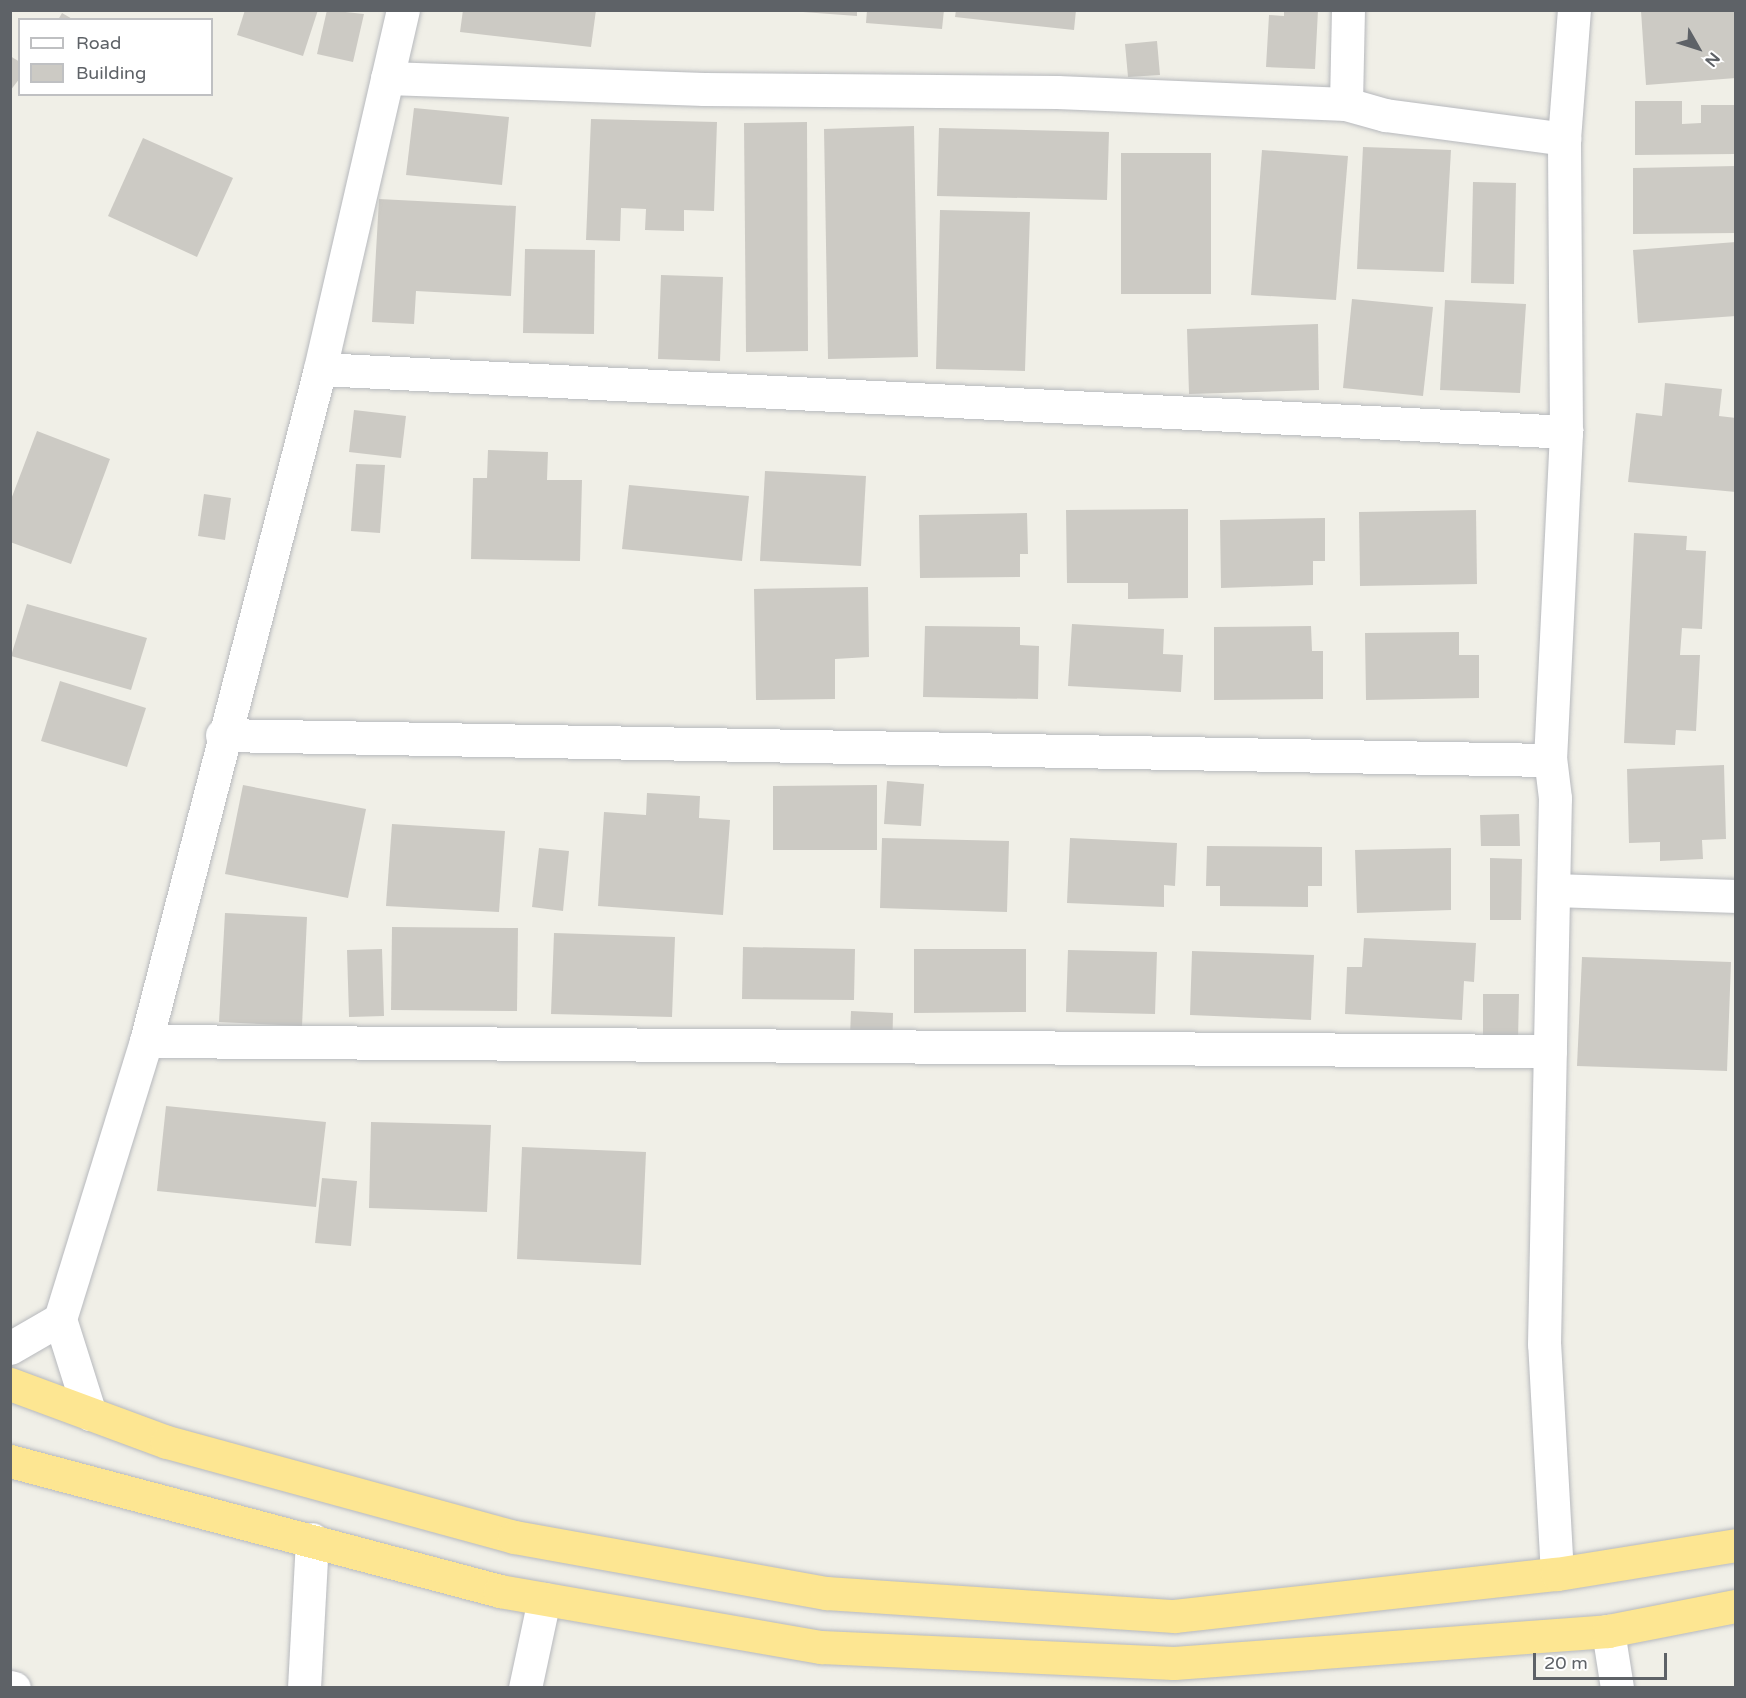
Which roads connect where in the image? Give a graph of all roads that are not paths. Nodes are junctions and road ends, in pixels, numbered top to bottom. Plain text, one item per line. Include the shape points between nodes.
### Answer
1 (403, 10) edge
2 (1348, 10) edge
3 (1574, 10) edge
4 (387, 78) junction
5 (1346, 104) junction
6 (1564, 139) junction
7 (320, 369) junction
8 (1566, 432) junction
9 (222, 735) junction
10 (1550, 760) junction
11 (1554, 890) junction
12 (1736, 896) edge
13 (146, 1041) junction
14 (1550, 1051) junction
15 (60, 1319) junction
16 (10, 1348) edge
17 (10, 1384) edge
18 (90, 1414) junction
19 (10, 1461) edge
20 (312, 1539) junction
21 (1736, 1545) edge
22 (1557, 1574) junction
23 (544, 1599) junction
24 (1736, 1606) edge
25 (1608, 1631) junction
26 (304, 1688) edge
27 (525, 1688) edge
28 (1617, 1688) edge

1 - 4 street
2 - 5 street
3 - 6 street
4 - 5 street via 704,89 1057,92
4 - 7 street
5 - 6 street via 1385,115
6 - 8 street
7 - 8 street
7 - 9 street
8 - 10 street
9 - 10 street
9 - 13 street
10 - 11 street via 1555,798
11 - 12 street
11 - 14 street
13 - 14 street
13 - 15 street
14 - 22 street via 1544,1344
15 - 16 street
15 - 18 street
17 - 18 highway
18 - 22 highway via 167,1442 514,1537 826,1593 1174,1616
19 - 20 highway
20 - 23 highway
20 - 26 street
21 - 22 highway
23 - 25 highway via 820,1647 1174,1663
23 - 27 street
24 - 25 highway
25 - 28 street

